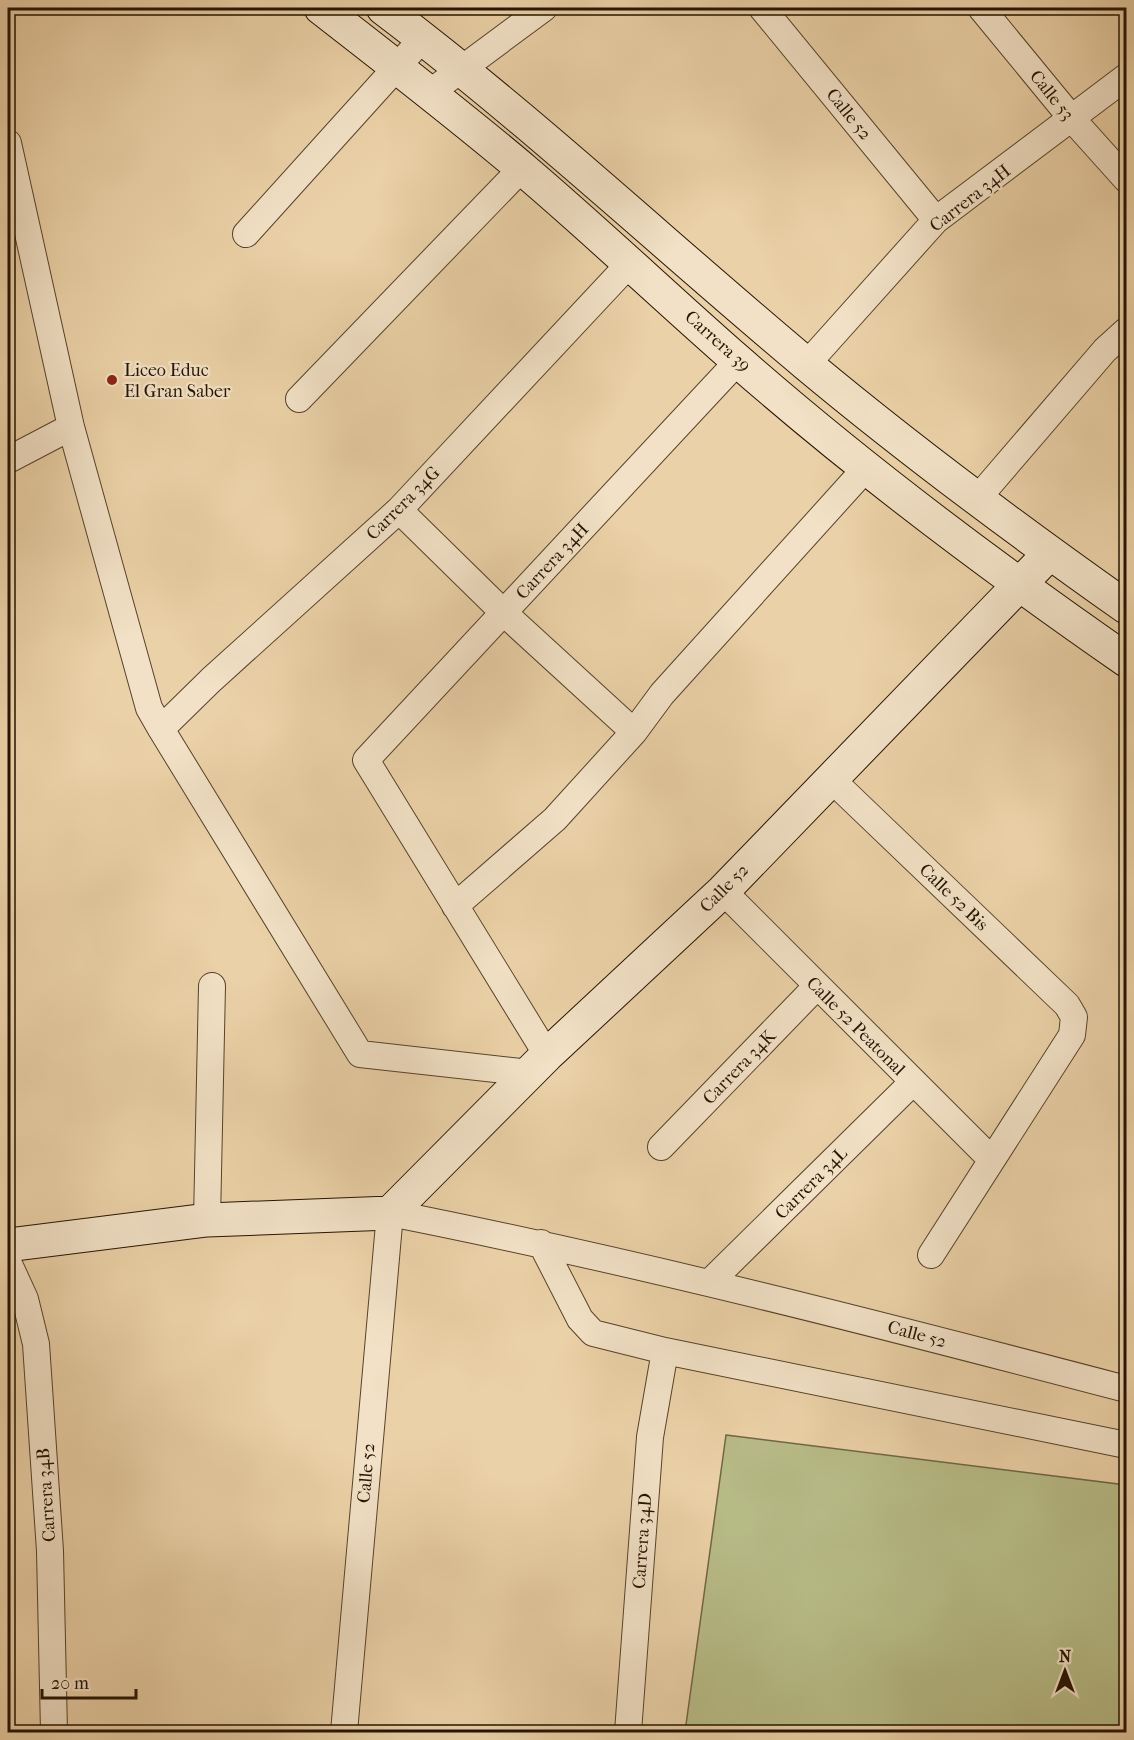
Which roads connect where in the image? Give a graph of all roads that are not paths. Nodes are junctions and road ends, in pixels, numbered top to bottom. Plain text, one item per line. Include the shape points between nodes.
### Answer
1 (321, 8) edge
2 (383, 8) edge
3 (541, 8) edge
4 (762, 8) edge
5 (981, 8) edge
6 (423, 38) junction
7 (395, 67) junction
8 (464, 69) junction
9 (1126, 77) edge
10 (428, 94) junction
11 (1073, 120) junction
12 (8, 143) edge
13 (522, 168) junction
14 (1126, 179) edge
15 (936, 220) junction
16 (246, 234) dead end
17 (631, 262) junction
18 (1126, 331) edge
19 (738, 361) junction
20 (807, 364) junction
21 (298, 399) dead end
22 (71, 427) junction
23 (8, 460) edge
24 (867, 468) junction
25 (977, 499) junction
26 (399, 510) junction
27 (1050, 553) junction
28 (1018, 586) junction
29 (1126, 607) edge
30 (504, 613) junction
31 (1126, 660) edge
32 (161, 729) junction
33 (634, 732) junction
34 (831, 779) junction
35 (723, 891) junction
36 (455, 906) junction
37 (212, 986) dead end
38 (817, 986) junction
39 (539, 1064) junction
40 (912, 1083) junction
41 (661, 1147) dead end
42 (991, 1159) junction
43 (390, 1213) junction
44 (207, 1220) junction
45 (541, 1243) junction
46 (8, 1245) edge
47 (931, 1255) dead end
48 (8, 1262) edge
49 (710, 1282) junction
50 (664, 1351) junction
51 (1126, 1389) edge
52 (1126, 1445) edge
53 (54, 1732) edge
54 (344, 1732) edge
55 (628, 1732) edge

1 - 7 main road, Carrera 39
2 - 6 main road
3 - 8 street
4 - 15 street, Calle 52
5 - 11 street, Calle 53
6 - 7 street
6 - 8 main road
7 - 10 main road, Carrera 39
7 - 16 street
8 - 10 street
8 - 20 main road
9 - 11 street, Carrera 34H
10 - 13 main road, Carrera 39
11 - 14 street, Calle 53
11 - 15 street, Carrera 34H
12 - 22 street
13 - 17 main road, Carrera 39
13 - 21 street
15 - 20 street, Carrera 34H
17 - 19 main road, Carrera 39
17 - 26 street, Carrera 34G
18 - 25 street via 1105,350
19 - 24 main road, Carrera 39
19 - 30 street, Carrera 34H
20 - 25 main road
22 - 23 street
22 - 32 street via 149,708
24 - 28 main road, Carrera 39
24 - 33 street via 662,694
25 - 27 main road
26 - 30 street
26 - 32 street, Carrera 34G
27 - 28 main road, Calle 52
27 - 29 main road
28 - 31 main road, Carrera 39
28 - 34 main road, Calle 52
30 - 33 street
30 - 36 street, Carrera 34H via 366,760
32 - 39 street via 360,1054
33 - 36 street via 555,819
34 - 35 main road, Calle 52
34 - 42 street, Calle 52 Bis via 1067,1005 1074,1017 1072,1035
35 - 38 street, Calle 52 Peatonal
35 - 39 main road, Calle 52
36 - 39 street
37 - 44 street
38 - 40 street, Calle 52 Peatonal
38 - 41 street, Carrera 34K
39 - 43 main road, Calle 52
40 - 42 street, Calle 52 Peatonal
40 - 49 street, Carrera 34L
42 - 47 street
43 - 44 main road, Calle 52
43 - 45 street, Calle 52
43 - 54 street, Calle 52
44 - 46 main road, Calle 52
45 - 49 street, Calle 52
45 - 50 street via 580,1319 593,1333
48 - 53 street, Carrera 34B via 25,1299 36,1344 50,1551
49 - 51 street, Calle 52
50 - 52 street
50 - 55 street, Carrera 34D via 650,1437

